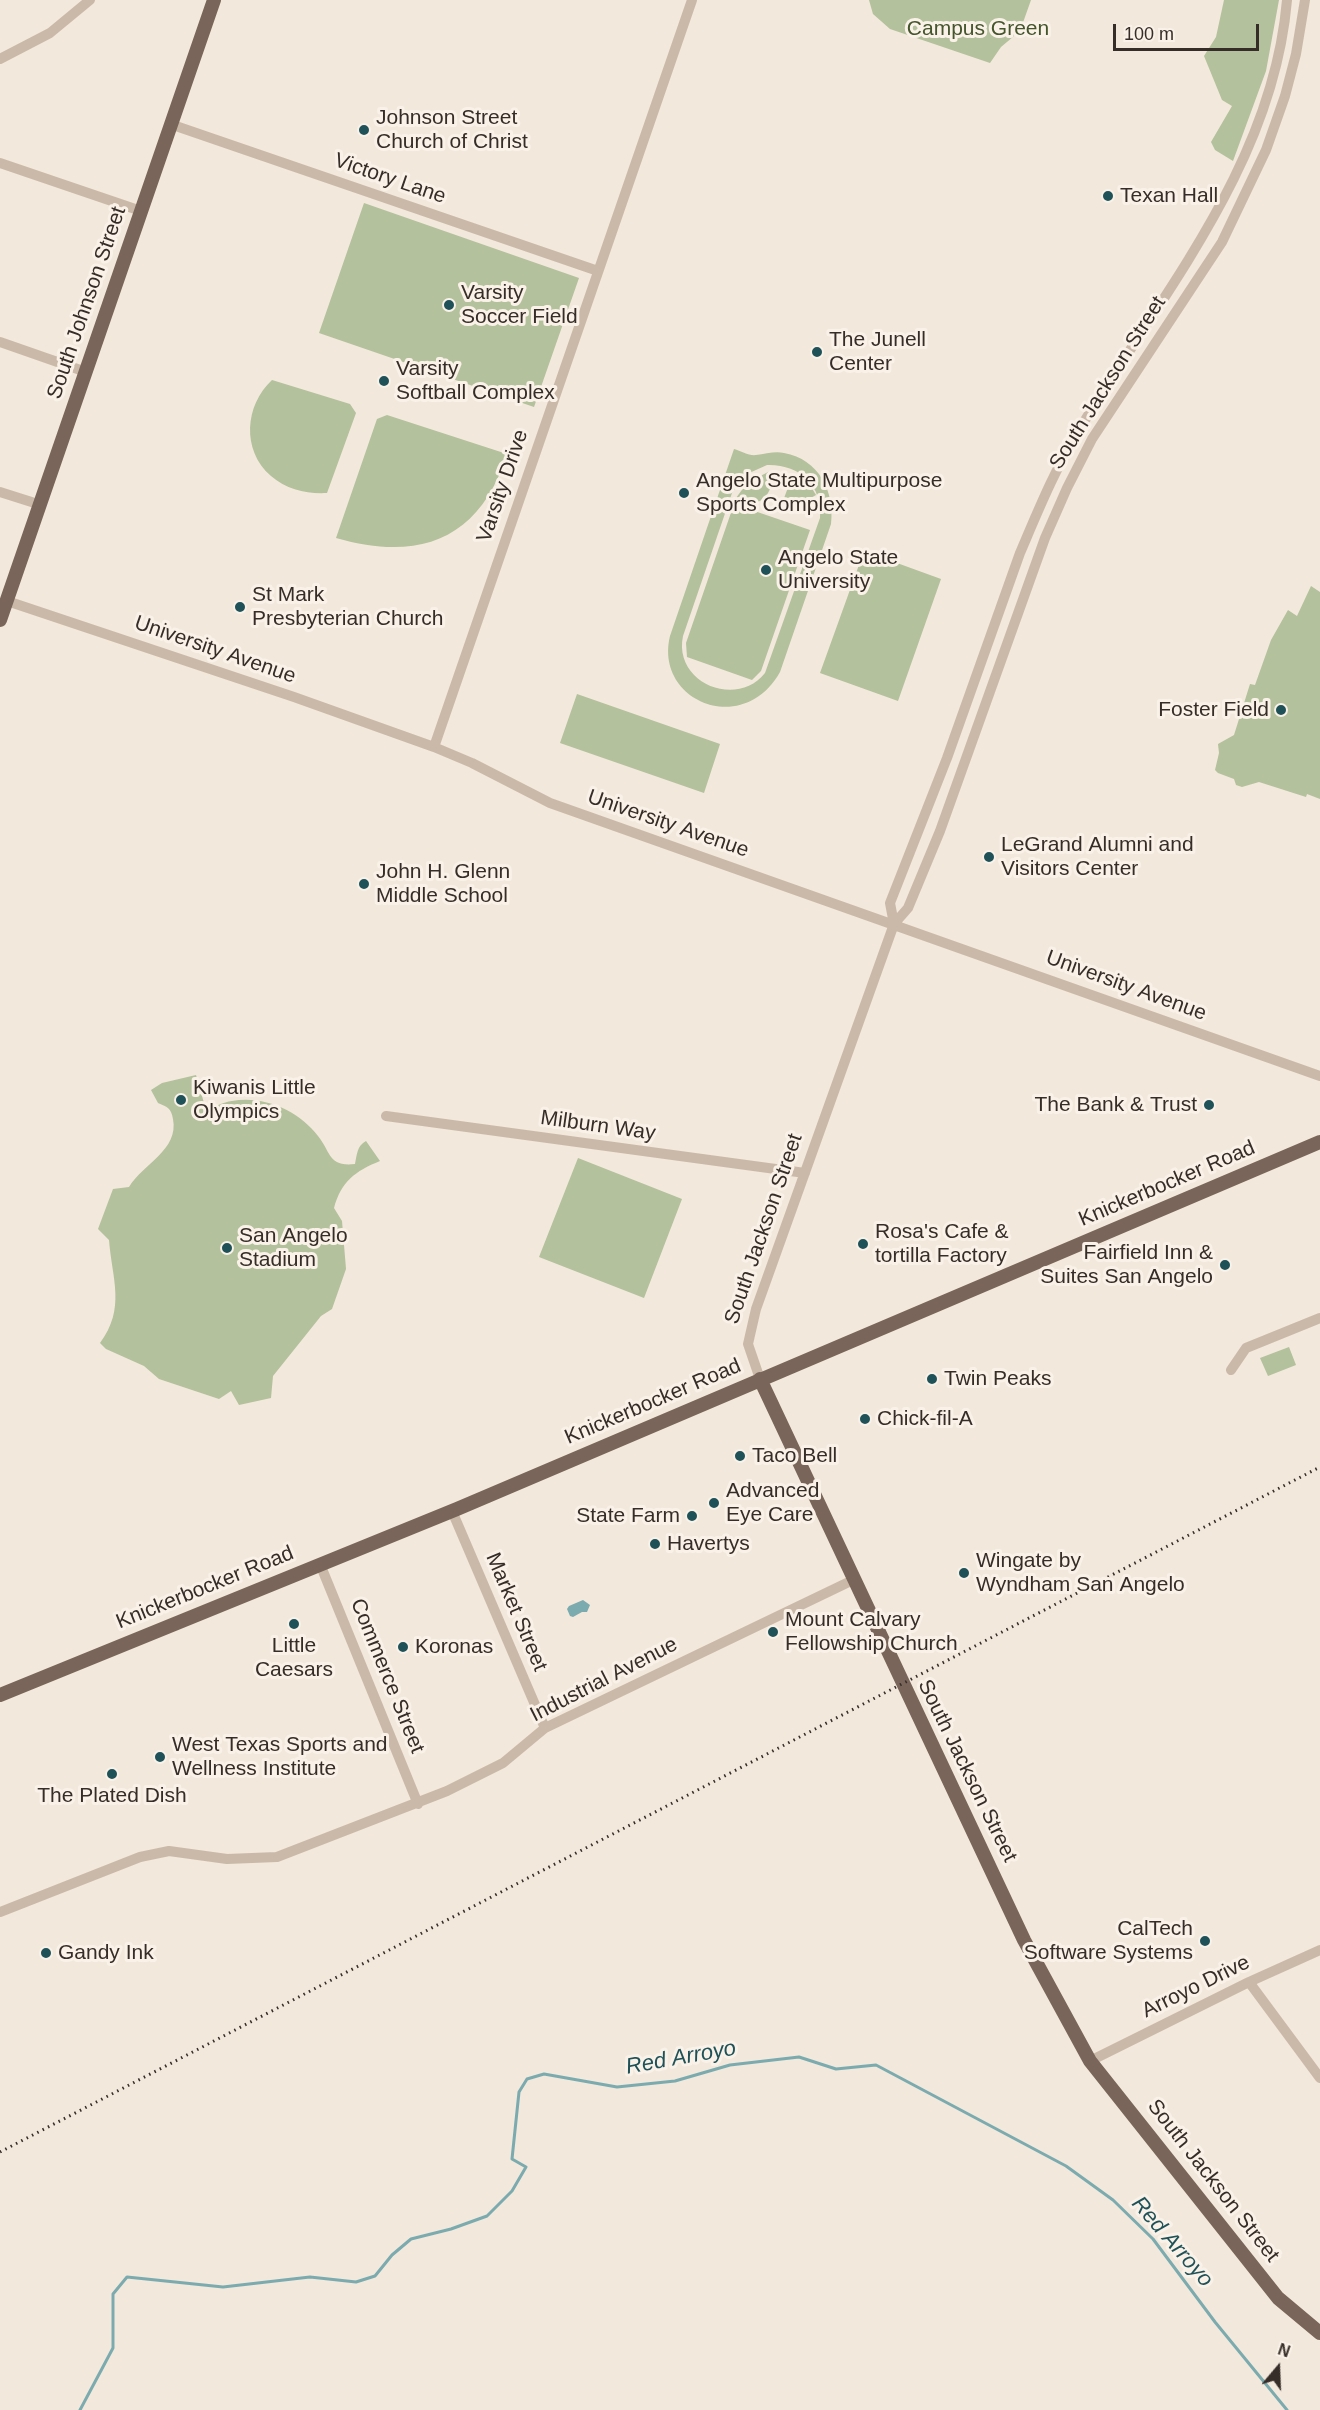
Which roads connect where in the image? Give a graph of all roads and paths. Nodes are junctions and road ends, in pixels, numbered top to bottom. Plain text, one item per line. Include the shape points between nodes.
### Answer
1 (90, 0) edge
2 (214, 0) edge
3 (692, 0) edge
4 (1287, 0) edge
5 (1305, 0) edge
6 (0, 58) edge
7 (170, 124) junction
8 (0, 163) edge
9 (141, 210) junction
10 (598, 270) junction
11 (0, 342) edge
12 (86, 372) junction
13 (0, 492) edge
14 (41, 505) junction
15 (7, 601) junction
16 (0, 620) edge
17 (434, 747) junction
18 (894, 924) junction
19 (1320, 1076) edge
20 (386, 1116) dead end
21 (1320, 1142) edge
22 (805, 1173) junction
23 (1320, 1318) edge
24 (1231, 1370) dead end
25 (760, 1379) junction
26 (452, 1511) junction
27 (320, 1564) junction
28 (853, 1580) junction
29 (0, 1695) edge
30 (545, 1728) junction
31 (418, 1804) junction
32 (0, 1912) edge
33 (1320, 1950) edge
34 (1249, 1982) junction
35 (1090, 2061) junction
36 (1320, 2078) edge
37 (1320, 2333) edge

1 - 6 street via 50,33
2 - 7 main road, South Johnson Street
3 - 10 street, Varsity Drive
4 - 18 street, South Jackson Street via 1280,51 1269,91 1227,194 1196,251 1077,432 1020,553 926,815 890,903
5 - 18 street, South Jackson Street via 1288,86 1266,150 1222,242 1099,429 1067,488 1045,538 940,831 908,909
7 - 9 main road, South Johnson Street
7 - 10 street, Victory Lane
8 - 9 street
9 - 12 main road, South Johnson Street
10 - 17 street, Varsity Drive
11 - 12 street
12 - 14 main road, South Johnson Street
13 - 14 street
14 - 15 main road, South Johnson Street
15 - 16 main road, South Johnson Street
15 - 17 street, University Avenue
17 - 18 street, University Avenue via 550,803
18 - 19 street, University Avenue
18 - 22 street, South Jackson Street
20 - 22 street, Milburn Way
21 - 25 main road, Knickerbocker Road
22 - 25 street, South Jackson Street via 756,1309 748,1344
23 - 24 street via 1246,1348
25 - 26 main road, Knickerbocker Road
25 - 28 main road, South Jackson Street
26 - 27 main road, Knickerbocker Road
26 - 30 street, Market Street
27 - 29 main road, Knickerbocker Road
27 - 31 street, Commerce Street
28 - 30 street, Industrial Avenue
28 - 35 main road, South Jackson Street via 1024,1941
30 - 31 street, Industrial Avenue via 503,1763
31 - 32 street, Industrial Avenue via 277,1857 227,1858 169,1851 140,1857
33 - 34 street, Arroyo Drive
34 - 35 street, Arroyo Drive
34 - 36 street
35 - 37 main road, South Jackson Street via 1278,2298

